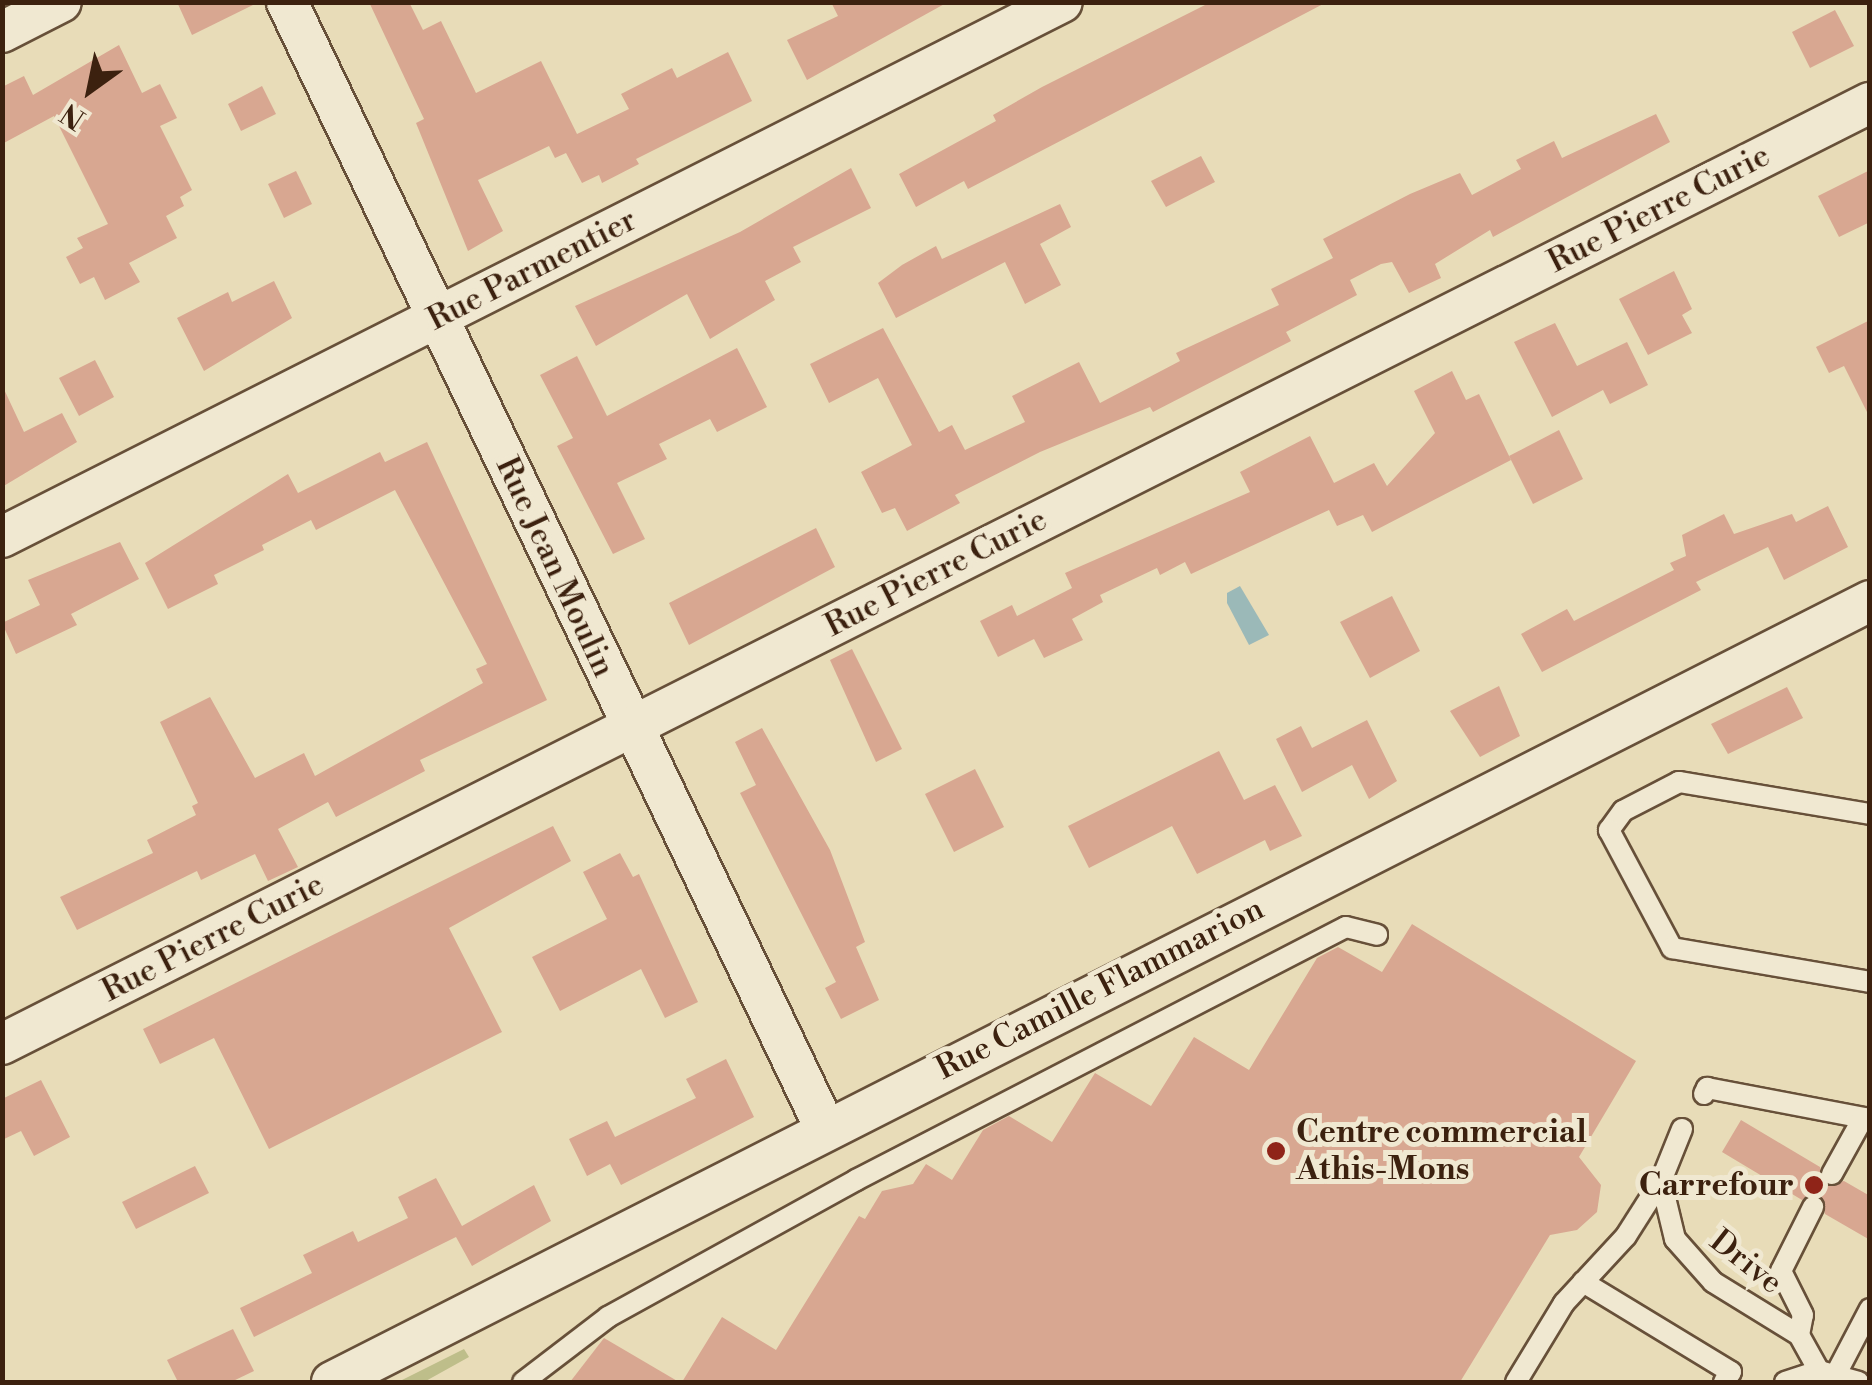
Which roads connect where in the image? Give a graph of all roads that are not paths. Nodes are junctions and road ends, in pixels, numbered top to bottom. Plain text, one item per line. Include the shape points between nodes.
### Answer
1 (61, 2) edge
2 (287, 2) edge
3 (1062, 2) edge
4 (2, 32) edge
5 (1870, 103) edge
6 (438, 318) junction
7 (2, 537) edge
8 (1870, 601) edge
9 (630, 727) junction
10 (1870, 814) edge
11 (1377, 935) dead end
12 (1870, 982) edge
13 (2, 1044) edge
14 (1705, 1091) dead end
15 (1866, 1118) edge
16 (1682, 1129) dead end
17 (826, 1130) junction
18 (1832, 1174) dead end
19 (1661, 1181) junction
20 (1814, 1207) dead end
21 (1583, 1282) junction
22 (1870, 1310) edge
23 (1798, 1335) junction
24 (1828, 1372) junction
25 (1728, 1377) edge
26 (332, 1382) edge
27 (522, 1382) edge
28 (1516, 1382) edge
29 (1785, 1382) edge
30 (1859, 1382) edge

1 - 4 street
2 - 6 street, Rue Jean Moulin
3 - 6 street, Rue Parmentier
5 - 9 street, Rue Pierre Curie
6 - 7 street, Rue Parmentier
6 - 9 street, Rue Jean Moulin
8 - 17 street, Rue Camille Flammarion
9 - 13 street, Rue Pierre Curie
9 - 17 street, Rue Jean Moulin
10 - 12 lane via 1679,782 1623,811 1609,830 1672,948
11 - 27 lane via 1346,927 873,1171 608,1316
14 - 15 lane
15 - 18 lane
16 - 19 lane
17 - 26 street, Rue Camille Flammarion
19 - 21 lane via 1626,1236
19 - 23 lane, Drive via 1675,1239 1701,1274
20 - 23 lane via 1781,1271 1803,1316
21 - 25 lane
21 - 28 lane
22 - 24 lane
23 - 24 lane, Drive
24 - 29 lane
24 - 30 lane

